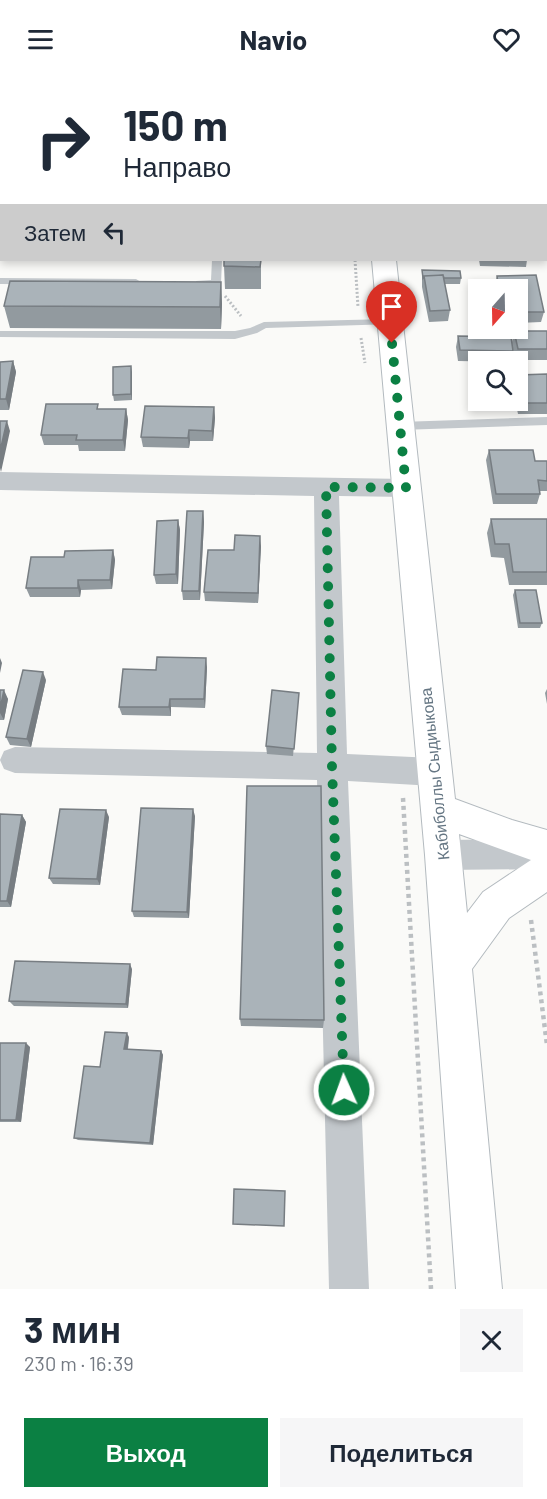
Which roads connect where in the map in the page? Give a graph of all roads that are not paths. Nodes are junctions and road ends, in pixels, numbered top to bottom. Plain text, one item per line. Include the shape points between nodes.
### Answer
1 (217, 261) edge
2 (384, 261) edge
3 (0, 280) edge
4 (148, 282) edge
5 (193, 283) edge
6 (390, 322) junction
7 (0, 334) edge
8 (547, 421) edge
9 (400, 426) junction
10 (0, 481) edge
11 (326, 487) junction
12 (406, 488) junction
13 (15, 760) dead end
14 (332, 767) junction
15 (434, 772) junction
16 (438, 809) junction
17 (547, 847) edge
18 (443, 855) junction
19 (540, 869) edge
20 (452, 964) junction
21 (349, 1289) edge
22 (479, 1289) edge

1 - 5 lane via 216,284
2 - 6 street, Кабиболлы Сыдиыкова
3 - 4 lane
6 - 7 lane via 264,325 235,335
6 - 9 street, Кабиболлы Сыдиыкова
8 - 9 lane
9 - 12 street, Кабиболлы Сыдиыкова
10 - 11 street
11 - 12 street
11 - 14 street
12 - 15 street, Кабиболлы Сыдиыкова
13 - 14 street
14 - 15 street
14 - 21 street
15 - 16 street, Кабиболлы Сыдиыкова
16 - 17 street
16 - 18 street, Кабиболлы Сыдиыкова
18 - 19 street
18 - 20 street, Кабиболлы Сыдиыкова
19 - 20 street via 496,905
20 - 22 street, Кабиболлы Сыдиыкова

